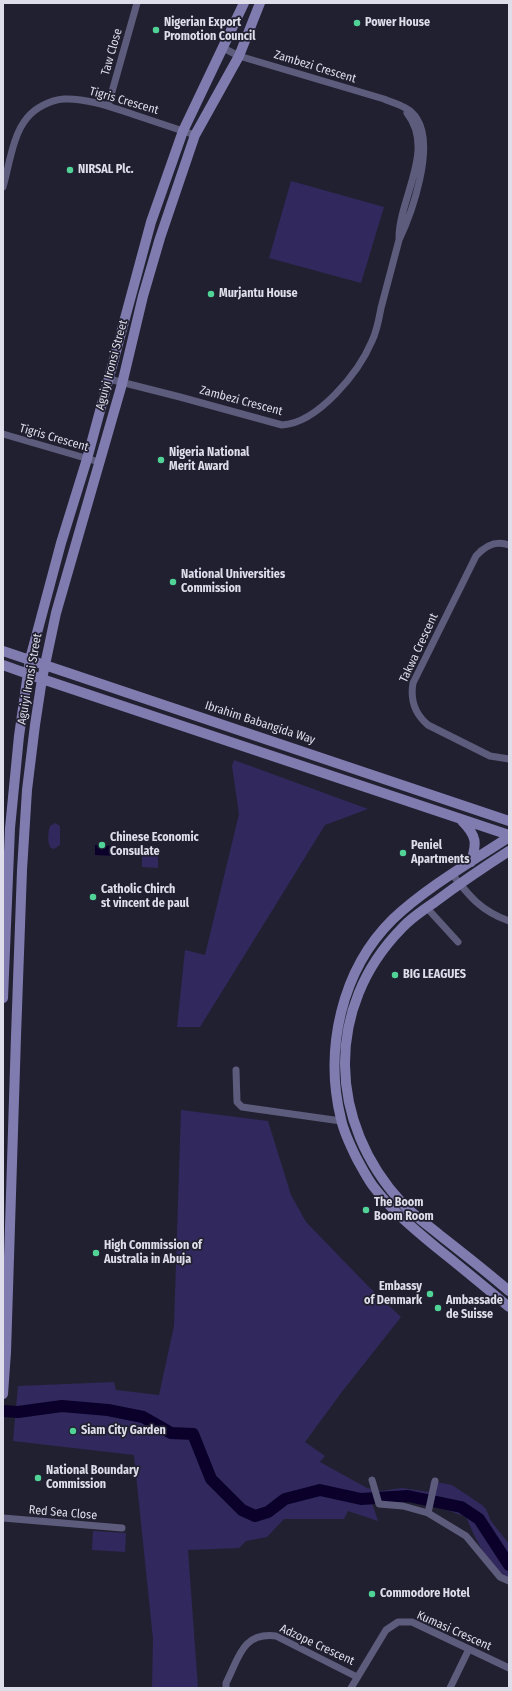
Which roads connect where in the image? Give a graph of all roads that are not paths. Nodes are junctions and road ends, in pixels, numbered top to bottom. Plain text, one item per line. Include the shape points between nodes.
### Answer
1 (137, 3) edge
2 (244, 3) edge
3 (260, 3) edge
4 (223, 48) junction
5 (239, 56) junction
6 (108, 106) junction
7 (182, 130) junction
8 (195, 135) junction
9 (3, 186) edge
10 (109, 380) junction
11 (122, 384) junction
12 (3, 434) edge
13 (87, 459) junction
14 (99, 462) junction
15 (509, 545) edge
16 (3, 651) edge
17 (30, 659) junction
18 (45, 664) junction
19 (3, 665) edge
20 (27, 674) junction
21 (42, 679) junction
22 (509, 759) edge
23 (461, 819) junction
24 (509, 821) edge
25 (509, 836) edge
26 (509, 851) edge
27 (471, 862) junction
28 (452, 874) junction
29 (460, 884) junction
30 (428, 908) junction
31 (509, 921) edge
32 (4, 928) edge
33 (20, 929) junction
34 (4, 939) edge
35 (19, 940) junction
36 (458, 942) dead end
37 (3, 998) edge
38 (236, 1070) dead end
39 (341, 1121) junction
40 (509, 1291) edge
41 (509, 1307) edge
42 (3, 1394) edge
43 (372, 1480) dead end
44 (435, 1481) dead end
45 (428, 1513) junction
46 (3, 1518) edge
47 (122, 1528) dead end
48 (509, 1581) edge
49 (469, 1649) junction
50 (509, 1668) edge
51 (357, 1677) junction
52 (226, 1688) edge
53 (351, 1688) edge
54 (450, 1688) edge

1 - 6 street, Taw Close
2 - 4 main road, Aguiyi Ironsi Street
3 - 5 main road, Aguiyi Ironsi Street
4 - 5 street, Zambezi Crescent
4 - 7 main road, Aguiyi Ironsi Street
5 - 8 main road, Aguiyi Ironsi Street
5 - 11 street, Zambezi Crescent via 384,99 407,108 417,119 425,150 420,178 399,240 373,340 347,381 326,402 292,424 282,424
6 - 7 street, Tigris Crescent
6 - 9 street, Tigris Crescent via 62,99 48,102 36,109 19,130
7 - 8 street, Tigris Crescent
7 - 10 main road, Aguiyi Ironsi Street via 151,222
8 - 11 main road, Aguiyi Ironsi Street via 160,238
10 - 11 street, Zambezi Crescent
10 - 13 main road, Aguiyi Ironsi Street
11 - 14 main road, Aguiyi Ironsi Street
12 - 13 street, Tigris Crescent
13 - 14 street, Tigris Crescent
13 - 17 main road, Aguiyi Ironsi Street
14 - 18 main road, Aguiyi Ironsi Street via 56,612
15 - 22 street, Takwa Crescent via 488,545 476,556 413,683 411,693 416,711 428,725 490,756
16 - 17 main road, Ibrahim Babangida Way
17 - 18 main road, Ibrahim Babangida Way
17 - 20 main road, Aguiyi Ironsi Street
18 - 21 main road, Aguiyi Ironsi Street
18 - 24 main road, Ibrahim Babangida Way
19 - 20 main road
20 - 21 main road
20 - 32 main road, Aguiyi Ironsi Street via 14,789
21 - 23 main road
21 - 33 main road, Aguiyi Ironsi Street via 28,790
23 - 25 main road
23 - 27 main road via 470,829 476,842
25 - 27 main road
26 - 29 main road
27 - 28 main road
28 - 29 street
28 - 39 main road via 393,920 370,948 352,979 341,1010 335,1048 335,1084
29 - 30 main road
29 - 31 street via 477,904 489,913
30 - 36 street
30 - 40 main road via 402,927 380,953 358,994 348,1024 345,1056 347,1092 356,1130 380,1176 411,1212
32 - 33 street
32 - 34 main road, Aguiyi Ironsi Street
33 - 35 main road, Aguiyi Ironsi Street
34 - 35 street
34 - 37 main road, Aguiyi Ironsi Street
35 - 42 main road, Aguiyi Ironsi Street
38 - 39 street via 237,1102 242,1107
39 - 41 main road via 362,1169 383,1199 405,1221
43 - 45 street via 380,1504 403,1506
44 - 45 street
45 - 48 street via 466,1536 500,1577
46 - 47 street, Red Sea Close
49 - 50 street, Kumasi Crescent
49 - 51 street, Kumasi Crescent via 412,1622 398,1622 386,1630
49 - 54 street
51 - 52 street, Adzope Crescent via 276,1636 265,1635 253,1639 245,1646 226,1683
51 - 53 street, Kumasi Crescent

